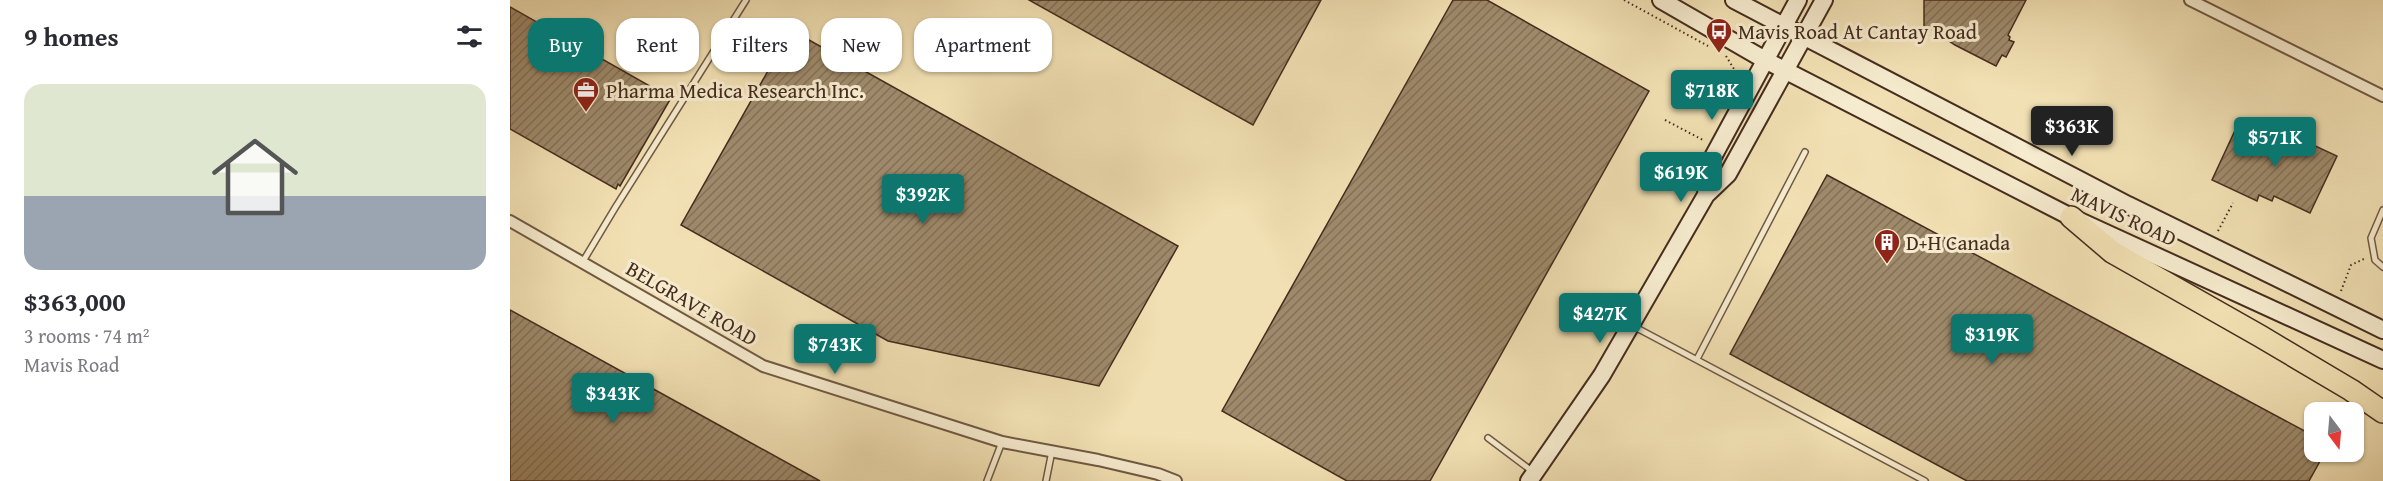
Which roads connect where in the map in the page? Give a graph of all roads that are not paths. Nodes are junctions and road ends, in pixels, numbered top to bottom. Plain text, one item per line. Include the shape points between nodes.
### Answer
1 (746, 0) edge
2 (1661, 0) edge
3 (1734, 0) edge
4 (1798, 0) edge
5 (1824, 0) edge
6 (2190, 0) edge
7 (1782, 25) junction
8 (1804, 37) junction
9 (1765, 60) junction
10 (1786, 71) junction
11 (2383, 96) edge
12 (1805, 152) dead end
13 (1706, 195) junction
14 (2383, 210) edge
15 (2071, 217) junction
16 (510, 221) edge
17 (582, 262) junction
18 (2383, 267) edge
19 (1631, 325) junction
20 (2383, 330) edge
21 (1697, 359) junction
22 (2383, 360) edge
23 (2383, 412) edge
24 (1488, 438) dead end
25 (1002, 442) junction
26 (1052, 451) junction
27 (1532, 477) edge
28 (987, 481) edge
29 (1046, 481) edge
30 (1176, 481) edge
31 (1925, 481) edge

1 - 17 lane
2 - 9 main road, MAVIS ROAD
3 - 7 main road, MAVIS ROAD
4 - 7 main road
5 - 8 main road
6 - 11 street
7 - 8 main road, MAVIS ROAD
7 - 9 main road
8 - 10 main road
8 - 20 main road, MAVIS ROAD via 2128,205
9 - 10 main road, MAVIS ROAD
9 - 13 main road via 1708,166
10 - 13 main road via 1728,174
10 - 15 main road, MAVIS ROAD
12 - 21 lane
13 - 19 main road
14 - 18 lane via 2371,238 2375,260
15 - 22 main road, MAVIS ROAD
15 - 23 highway via 2112,252
16 - 17 street, BELGRAVE ROAD
17 - 25 street, BELGRAVE ROAD via 763,366
19 - 21 lane
19 - 27 main road
21 - 31 lane
24 - 27 lane
25 - 26 street, BELGRAVE ROAD
25 - 28 lane
26 - 29 lane
26 - 30 street, BELGRAVE ROAD

